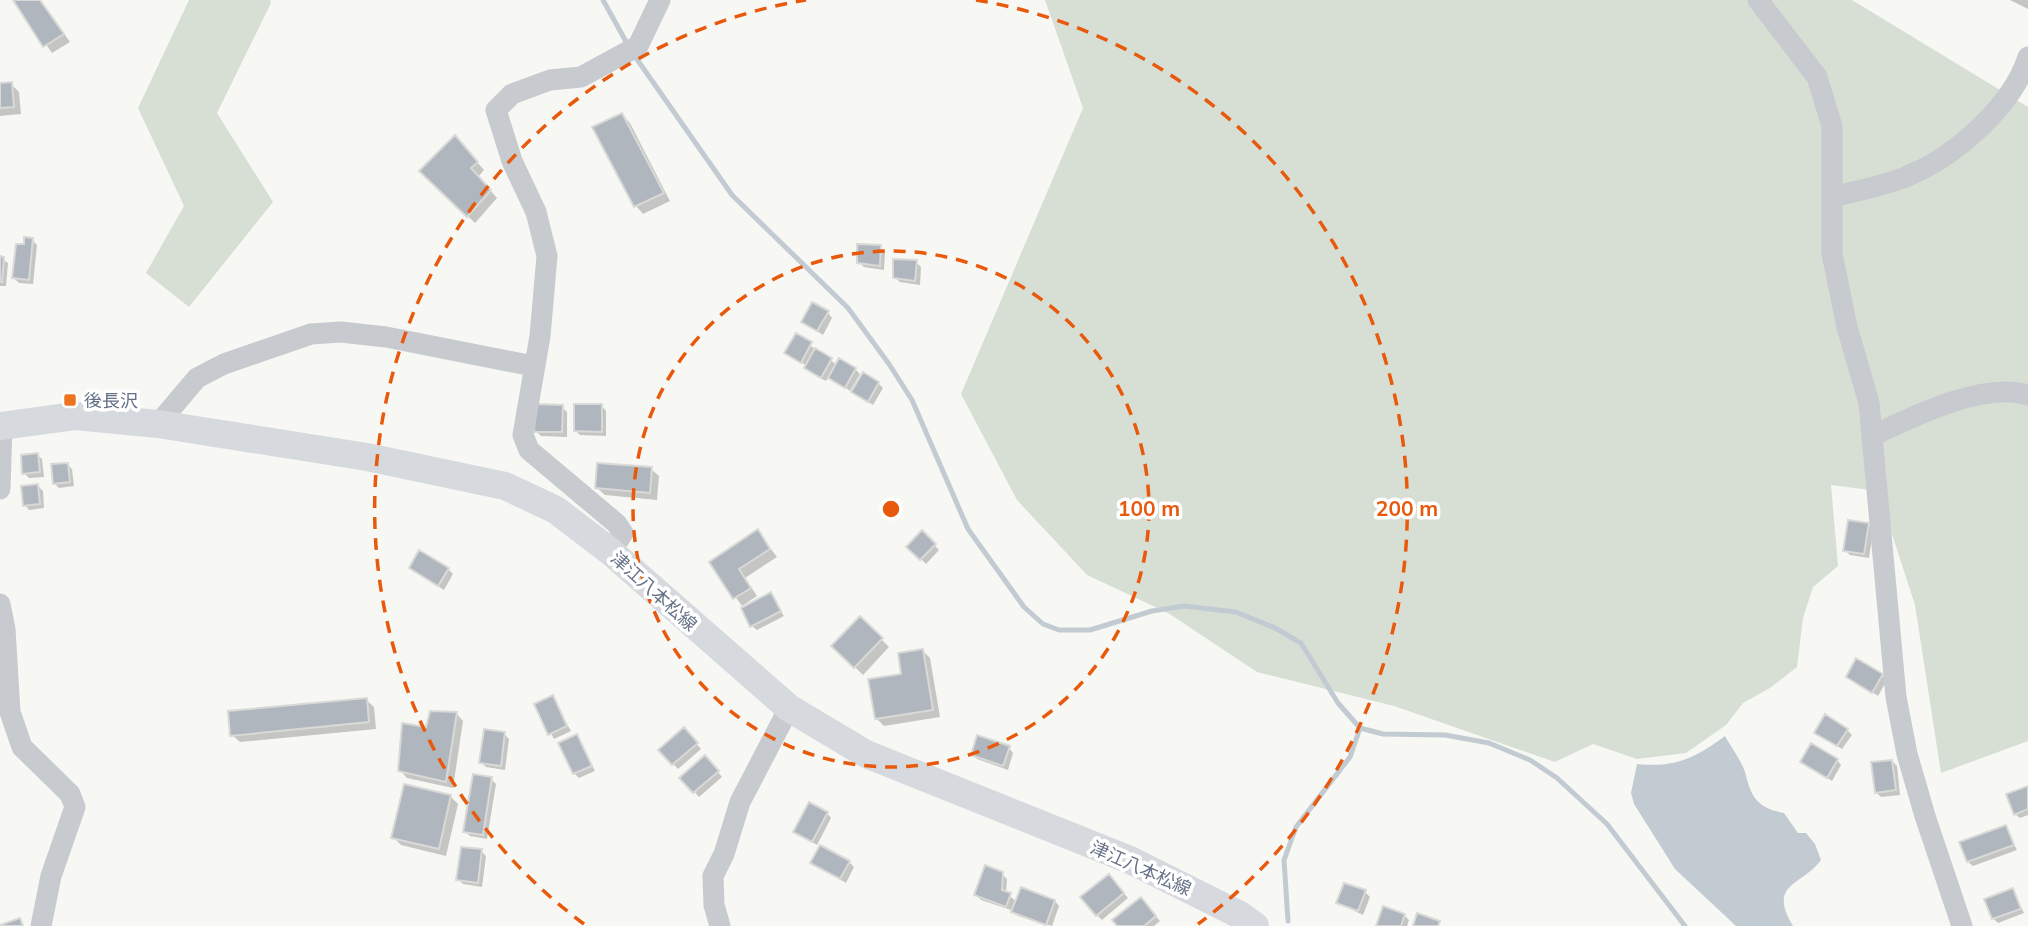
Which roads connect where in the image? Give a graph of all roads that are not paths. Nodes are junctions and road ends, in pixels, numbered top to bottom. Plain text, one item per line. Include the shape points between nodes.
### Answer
1 (660, 0) edge
2 (1758, 0) edge
3 (2028, 57) edge
4 (1833, 197) junction
5 (533, 366) junction
6 (2028, 395) edge
7 (158, 424) junction
8 (1, 426) edge
9 (1872, 436) junction
10 (0, 489) edge
11 (611, 552) junction
12 (0, 604) edge
13 (789, 708) junction
14 (1245, 922) edge
15 (41, 926) edge
16 (720, 926) edge
17 (1962, 926) edge

1 - 5 street via 638,46 581,77 550,80 512,94 496,110 512,161 536,212 547,256
2 - 4 street via 1817,77 1832,126
3 - 4 street via 2010,97 1934,164 1908,177
4 - 9 street via 1836,281 1870,403
5 - 7 street via 386,337 311,334 224,364 197,379
5 - 11 street via 523,435 529,450 617,524 623,533
6 - 9 street via 2014,390 1972,398 1927,410
7 - 8 main road, 津江八本松線 via 75,416
7 - 11 main road, 津江八本松線 via 367,457 505,486 555,510
8 - 10 street
9 - 17 street via 1896,697 1907,754
11 - 13 main road, 津江八本松線
12 - 15 street via 10,712 22,747 71,794 75,807 51,876
13 - 14 main road, 津江八本松線 via 866,754 1130,860
13 - 16 street via 740,802 713,876

